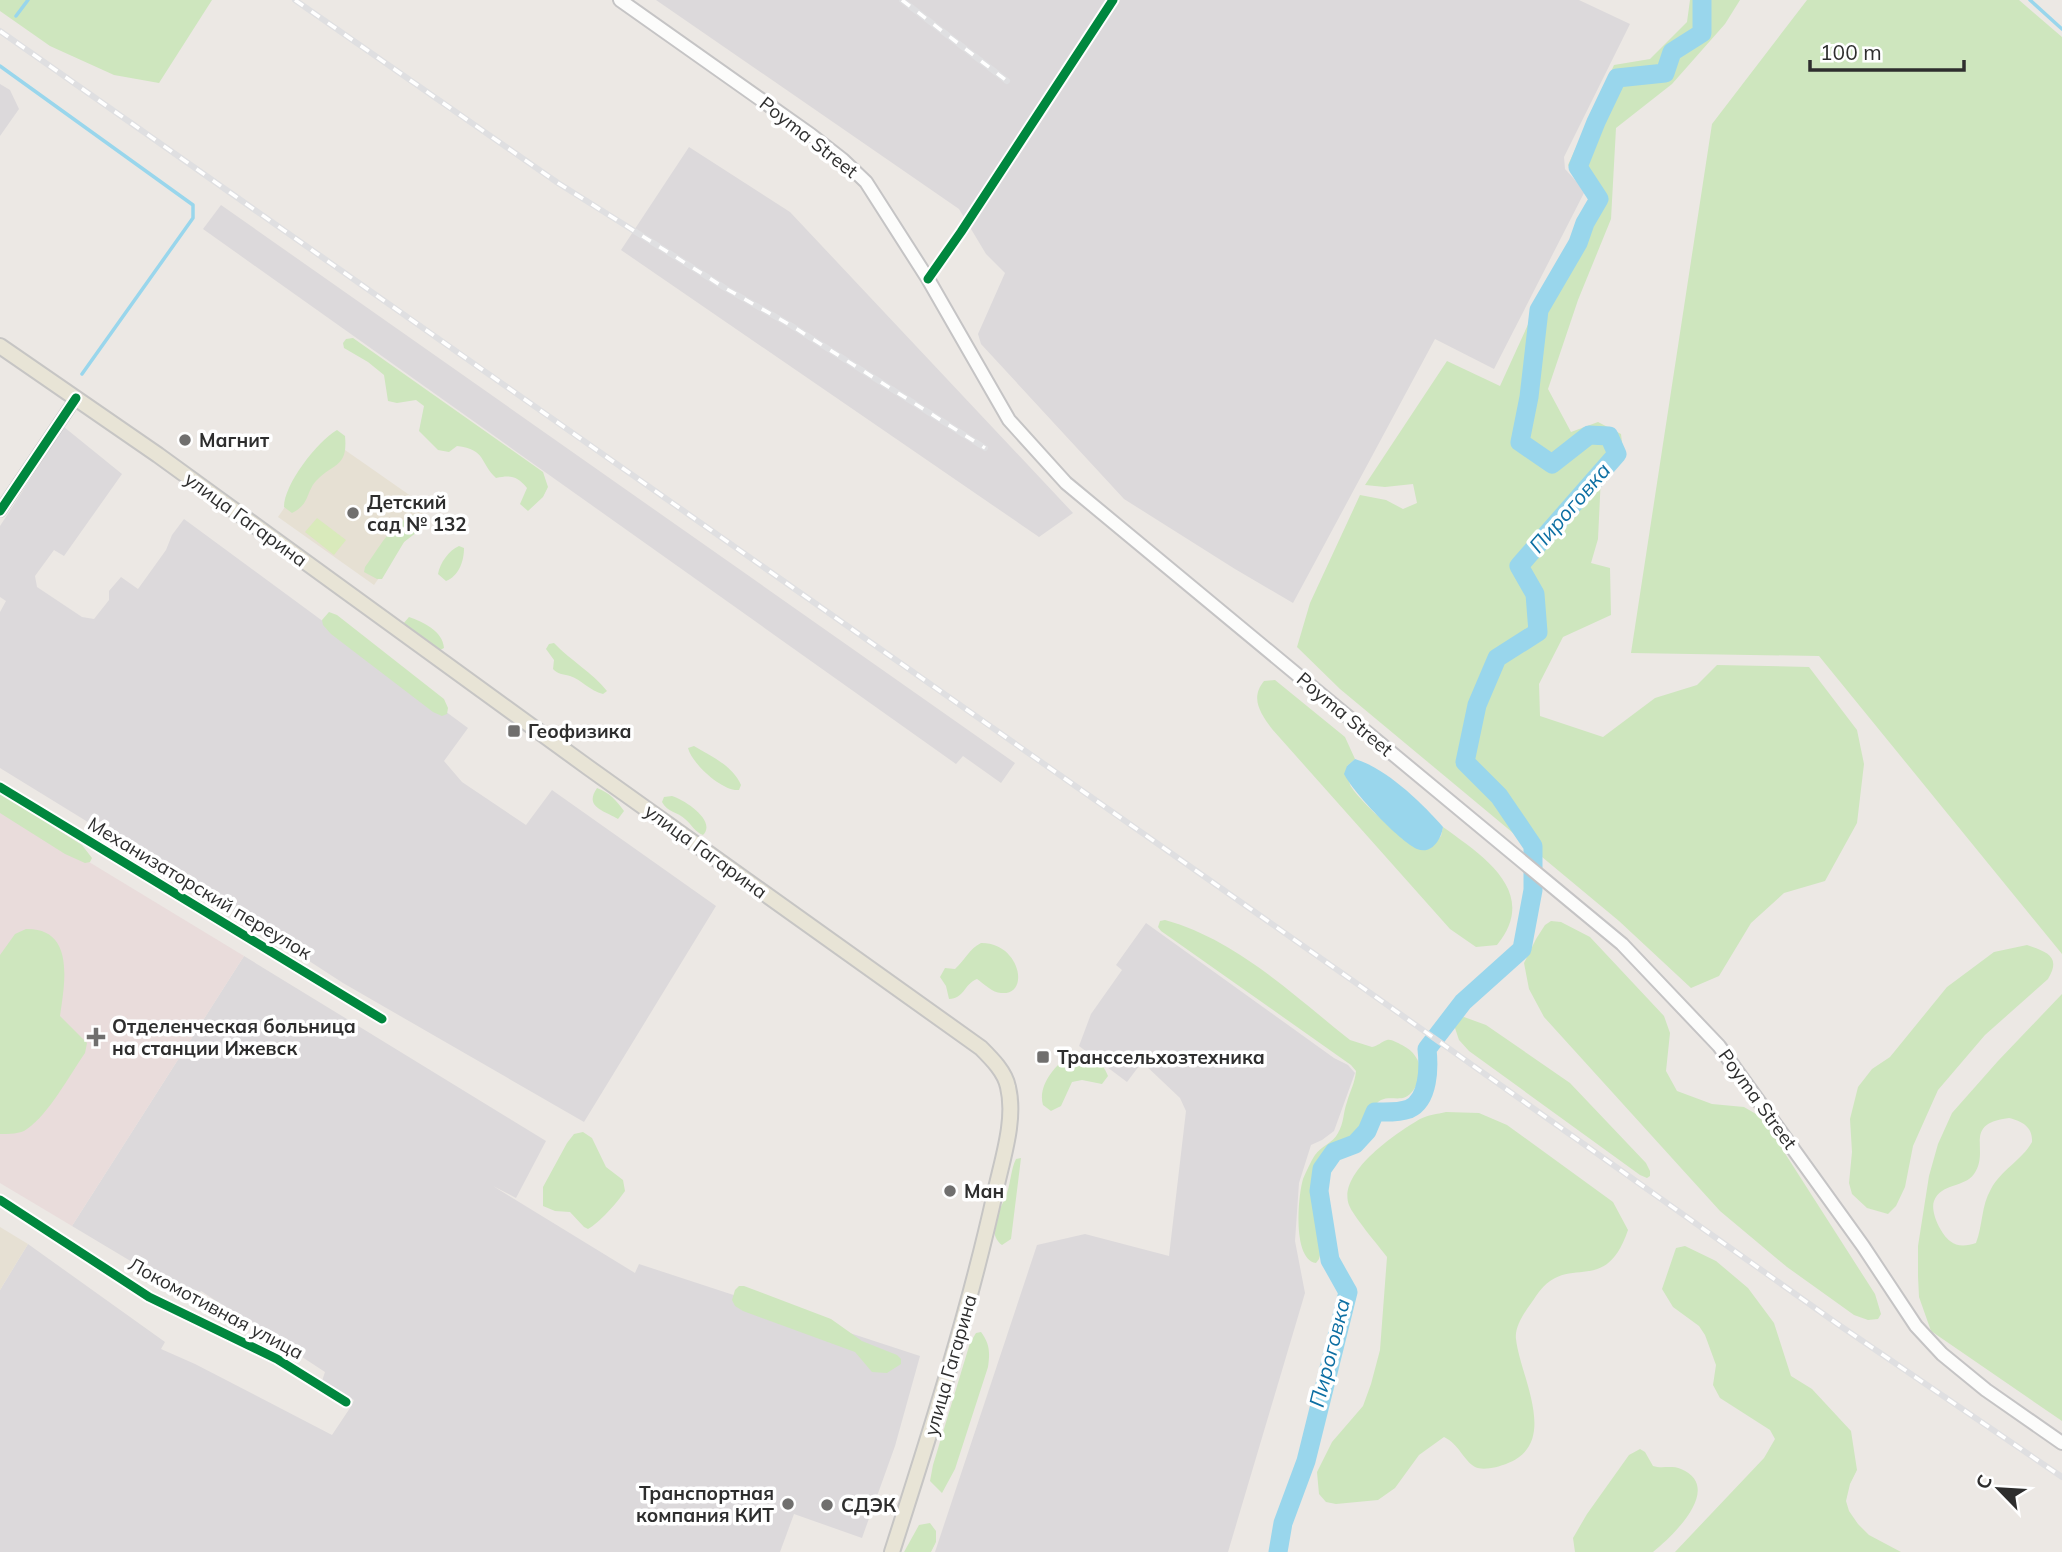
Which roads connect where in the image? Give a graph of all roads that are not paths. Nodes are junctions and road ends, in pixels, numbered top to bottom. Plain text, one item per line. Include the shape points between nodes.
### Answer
1 (620, 0) edge
2 (1112, 0) edge
3 (928, 279) junction
4 (0, 346) edge
5 (76, 397) junction
6 (0, 511) edge
7 (0, 786) edge
8 (382, 1019) dead end
9 (0, 1200) edge
10 (345, 1402) dead end
11 (2062, 1443) edge
12 (891, 1552) edge

1 - 3 main road, Poyma Street via 843,160 866,182
2 - 3 street
3 - 11 main road, Poyma Street via 1009,420 1066,483 1622,944 1719,1046 1916,1326 1986,1390
4 - 5 main road, улица Гагарина
5 - 6 street
5 - 12 main road, улица Гагарина via 996,1063 1008,1086 1011,1113 996,1191 954,1359
7 - 8 street, Механизаторский переулок
9 - 10 street, Локомотивная улица via 149,1297 244,1341

